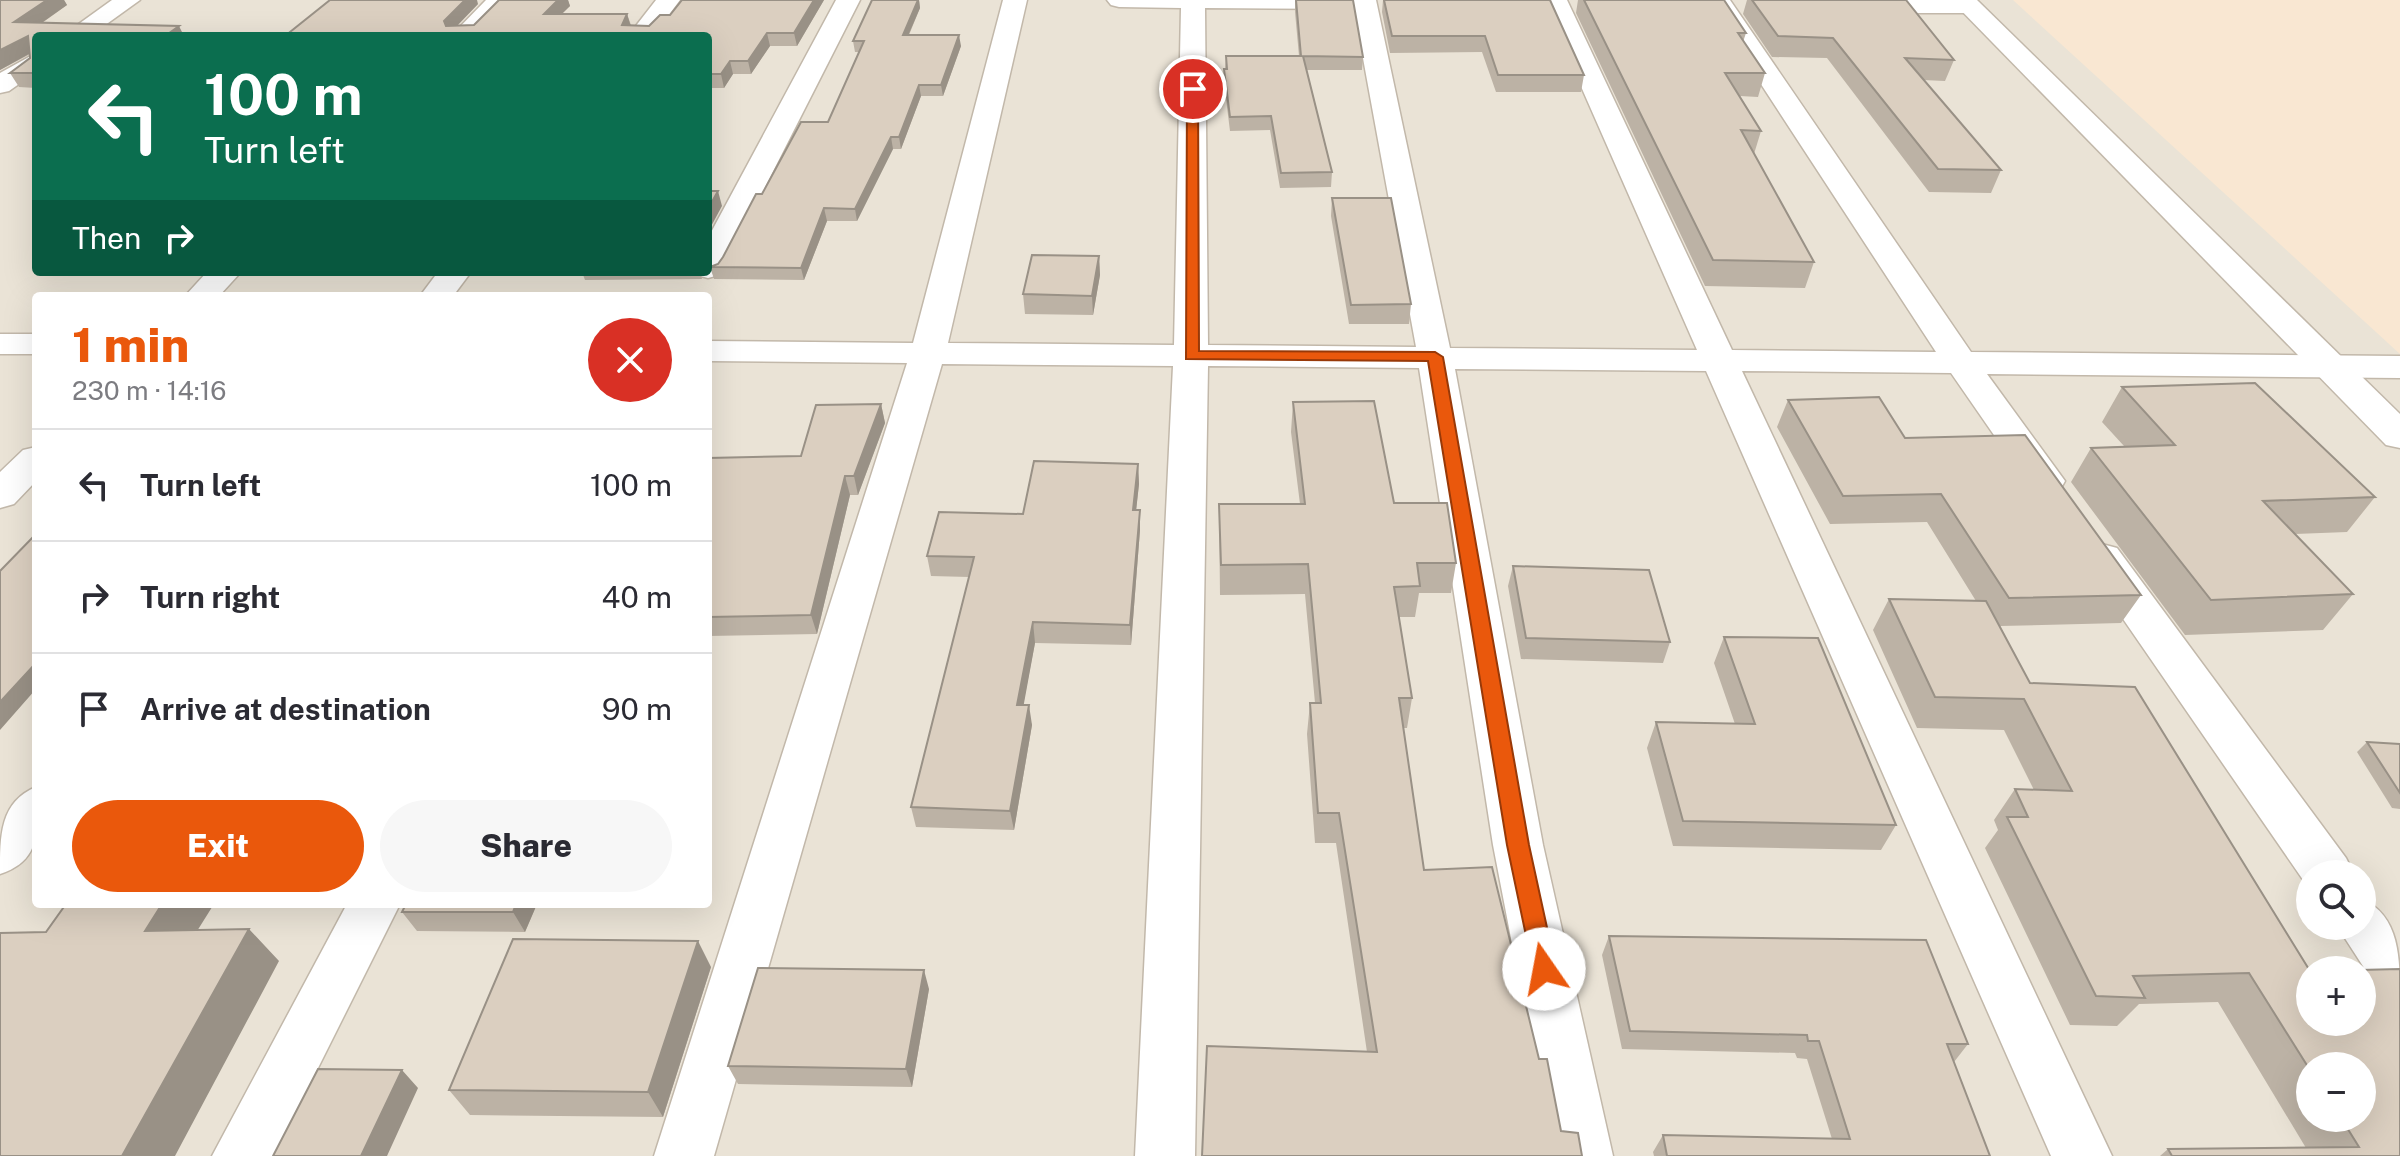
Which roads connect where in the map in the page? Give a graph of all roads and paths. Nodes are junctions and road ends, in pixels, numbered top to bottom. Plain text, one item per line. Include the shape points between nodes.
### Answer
1 (128, 0) edge
2 (499, 0) edge
3 (668, 0) edge
4 (848, 0) edge
5 (1015, 0) edge
6 (1119, 0) edge
7 (1193, 0) edge
8 (1370, 2) edge
9 (1966, 3) edge
10 (1556, 4) edge
11 (1721, 5) edge
12 (1830, 6) edge
13 (80, 32) edge
14 (467, 32) edge
15 (643, 32) edge
16 (32, 64) edge
17 (0, 85) edge
18 (712, 260) edge
19 (221, 276) edge
20 (452, 276) edge
21 (205, 292) edge
22 (439, 292) edge
23 (0, 344) edge
24 (32, 344) edge
25 (712, 351) edge
26 (928, 353) junction
27 (1191, 355) junction
28 (1435, 357) junction
29 (1719, 361) junction
30 (1961, 363) junction
31 (2331, 366) junction
32 (2400, 367) edge
33 (2400, 436) edge
34 (32, 463) edge
35 (0, 495) edge
36 (32, 812) edge
37 (0, 853) edge
38 (2318, 860) edge
39 (372, 908) edge
40 (2375, 940) edge
41 (2400, 976) edge
42 (242, 1156) edge
43 (684, 1156) edge
44 (1165, 1156) edge
45 (1583, 1156) edge
46 (2082, 1156) edge

1 - 13 street
2 - 14 street
3 - 15 street
4 - 18 street
5 - 26 street
6 - 7 street
7 - 8 street
7 - 27 street
8 - 28 street
9 - 12 street
9 - 31 street
10 - 29 street
11 - 30 street
16 - 17 street
19 - 21 street
20 - 22 street
23 - 24 street
25 - 26 street
26 - 27 street
26 - 43 street
27 - 28 street
27 - 44 street
28 - 29 street
28 - 45 street via 1518,845
29 - 30 street
29 - 46 street
30 - 31 street
30 - 38 street
31 - 32 street
31 - 33 street
34 - 35 street
36 - 37 street
39 - 42 street
40 - 41 street

